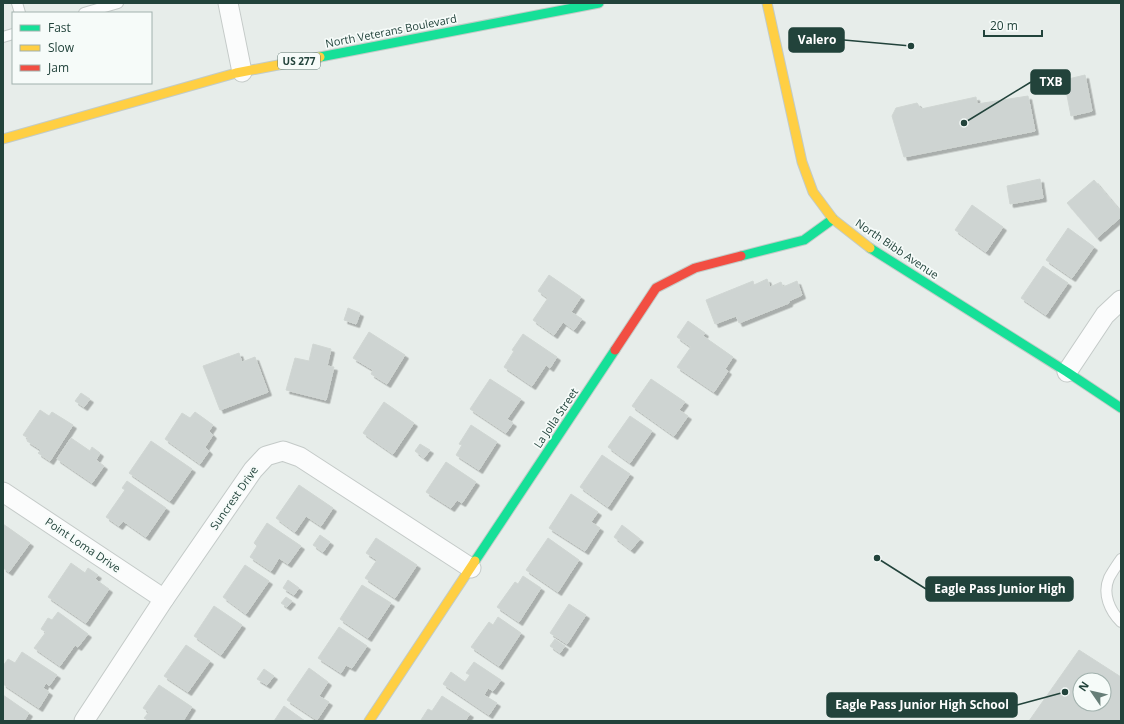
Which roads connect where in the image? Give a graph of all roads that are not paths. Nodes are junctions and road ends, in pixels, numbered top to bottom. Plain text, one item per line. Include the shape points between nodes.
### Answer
1 (118, 3) edge
2 (228, 3) edge
3 (599, 3) edge
4 (767, 3) edge
5 (87, 12) edge
6 (242, 72) junction
7 (3, 138) edge
8 (833, 219) junction
9 (1121, 300) edge
10 (1067, 372) junction
11 (1121, 408) edge
12 (3, 492) edge
13 (1121, 559) edge
14 (471, 568) junction
15 (164, 599) junction
16 (1121, 622) edge
17 (84, 721) edge
18 (369, 721) edge

1 - 5 lane
2 - 6 street
3 - 6 main road, North Veterans Boulevard / US 277
4 - 8 main road, North Bibb Avenue via 802,162 813,192
6 - 7 main road, North Veterans Boulevard / US 277
8 - 10 main road, North Bibb Avenue via 862,243
8 - 14 main road, La Jolla Street via 804,240 695,268 656,288
9 - 10 street via 1106,315
10 - 11 main road, North Bibb Avenue
12 - 15 street, Point Loma Drive
13 - 16 lane via 1108,579 1106,595 1114,615
14 - 15 street, Suncrest Drive via 300,457 284,451 266,456 253,470
14 - 18 main road, La Jolla Street
15 - 17 street, Suncrest Drive

